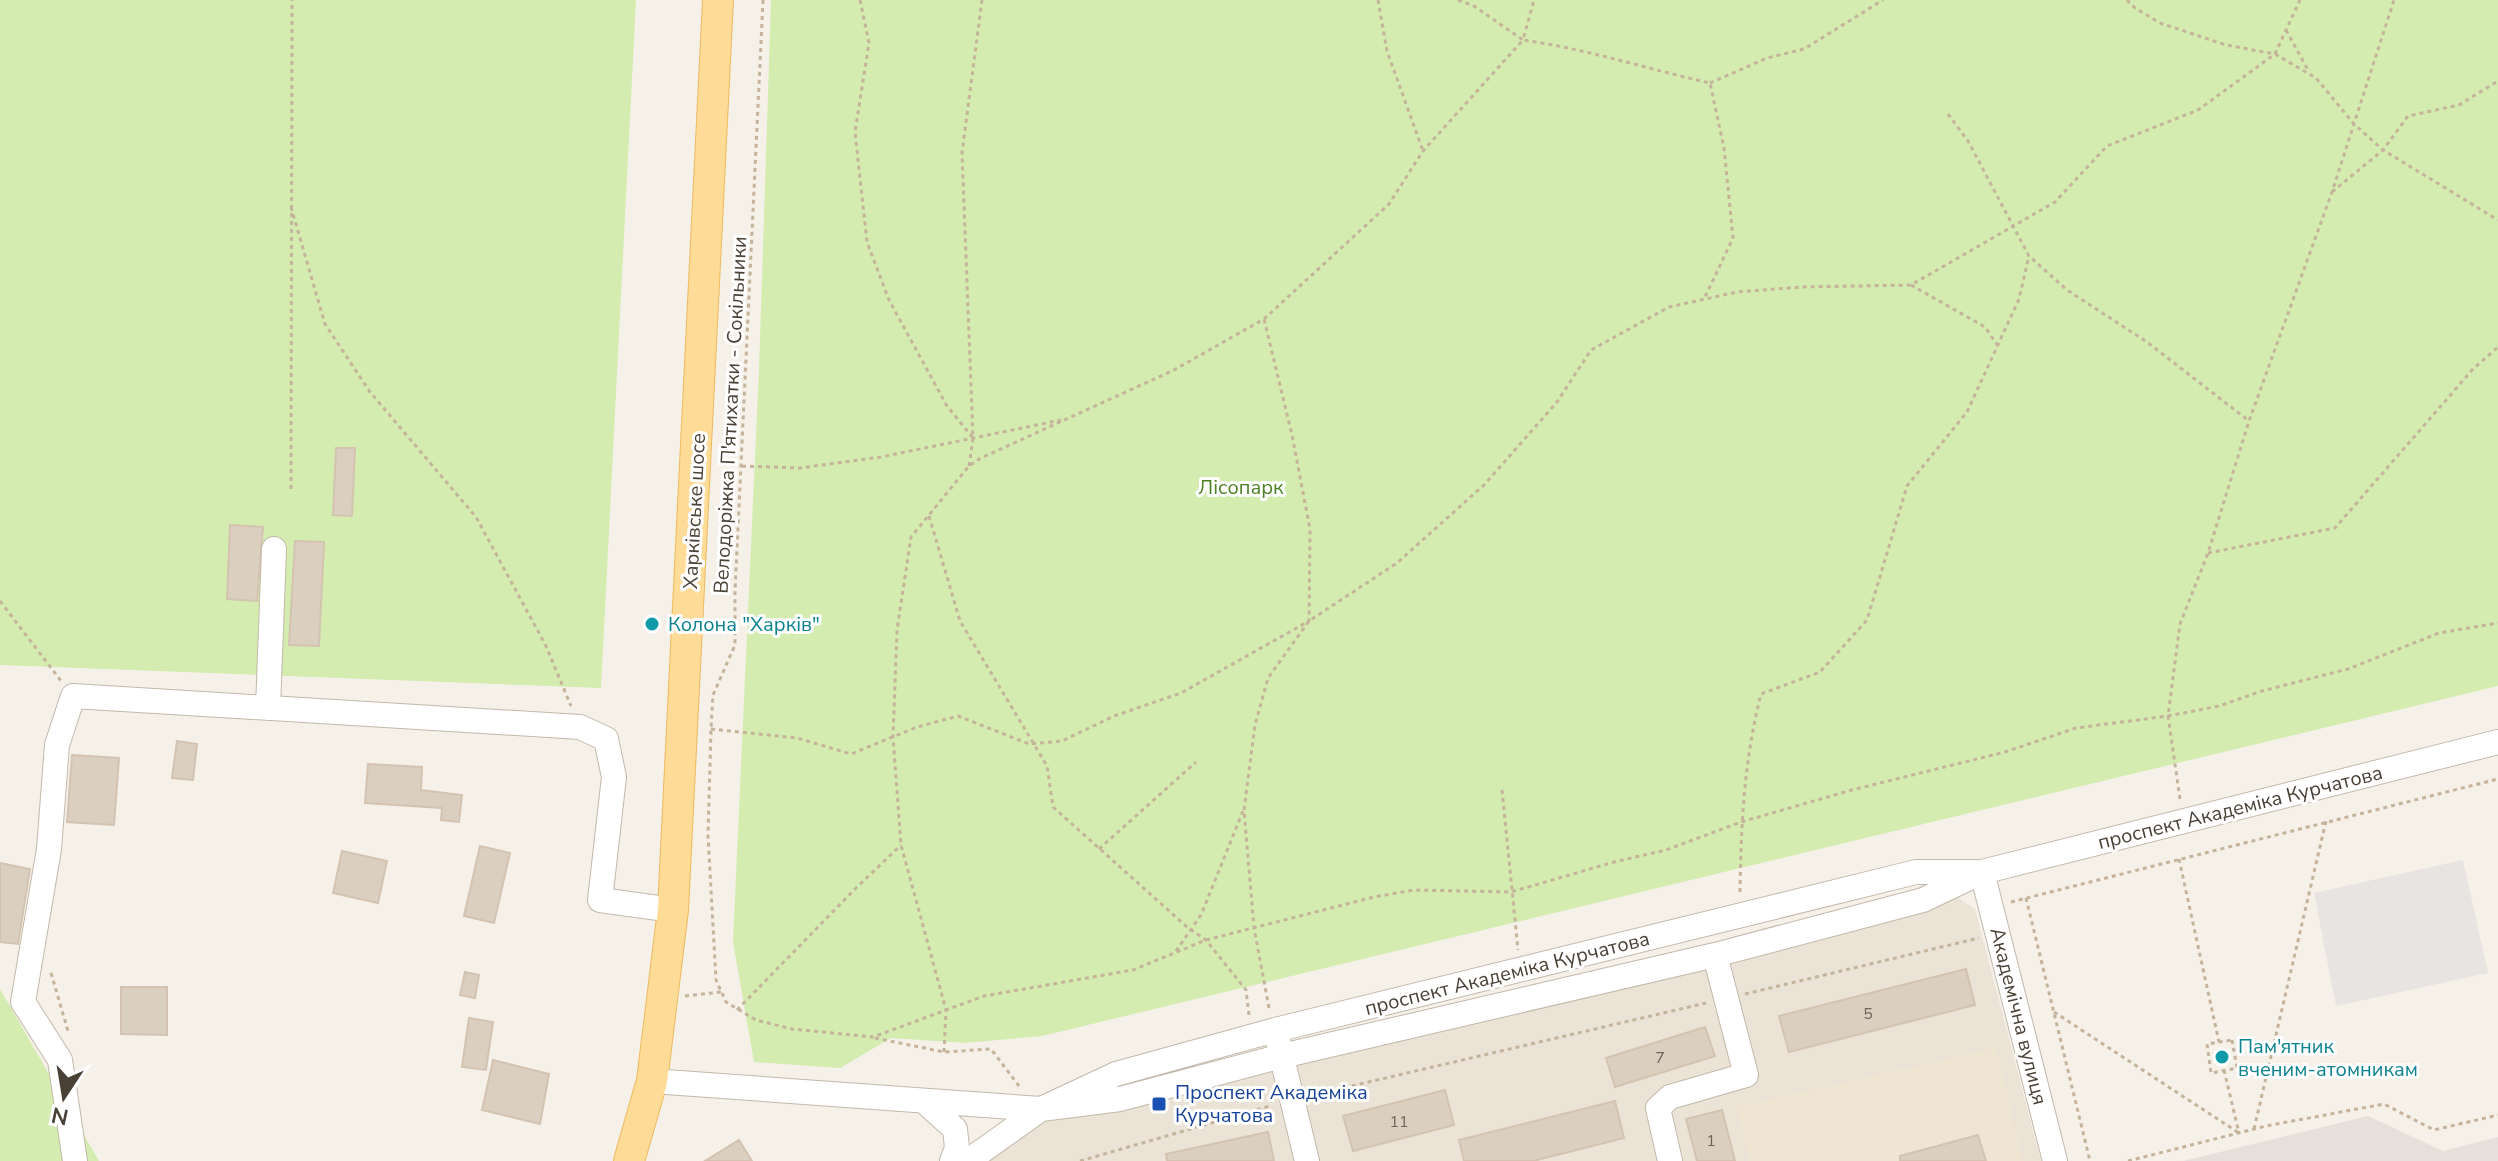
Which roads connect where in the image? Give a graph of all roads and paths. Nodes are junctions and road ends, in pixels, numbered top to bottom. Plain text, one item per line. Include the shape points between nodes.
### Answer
1 (292, 0) edge
2 (718, 0) edge
3 (763, 0) edge
4 (860, 0) edge
5 (982, 0) edge
6 (1378, 0) edge
7 (1458, 0) edge
8 (1534, 0) edge
9 (1883, 0) edge
10 (2127, 0) edge
11 (2300, 0) edge
12 (2394, 0) edge
13 (2286, 30) junction
14 (1523, 40) junction
15 (2275, 54) junction
16 (2310, 74) junction
17 (2498, 81) edge
18 (1710, 83) junction
19 (1948, 114) dead end
20 (2354, 124) junction
21 (2383, 150) junction
22 (1423, 151) junction
23 (2332, 192) junction
24 (291, 207) junction
25 (2498, 220) edge
26 (2012, 227) junction
27 (2029, 256) junction
28 (1911, 285) junction
29 (1704, 299) junction
30 (1264, 319) junction
31 (1998, 346) junction
32 (2498, 347) edge
33 (1069, 419) junction
34 (2249, 421) junction
35 (973, 438) junction
36 (742, 466) junction
37 (969, 466) junction
38 (291, 489) dead end
39 (929, 515) junction
40 (274, 549) dead end
41 (2208, 553) junction
42 (0, 601) edge
43 (1309, 621) junction
44 (2498, 623) edge
45 (73, 696) junction
46 (268, 708) junction
47 (2168, 716) junction
48 (580, 727) junction
49 (711, 729) junction
50 (893, 737) junction
51 (2498, 742) edge
52 (1034, 744) junction
53 (1196, 762) dead end
54 (2498, 779) edge
55 (1502, 790) dead end
56 (1244, 810) junction
57 (2185, 821) junction
58 (2326, 821) junction
59 (1741, 822) junction
60 (901, 845) junction
61 (1099, 849) junction
62 (2179, 859) junction
63 (1982, 872) junction
64 (1511, 892) junction
65 (2026, 898) junction
66 (1992, 907) junction
67 (673, 910) junction
68 (1740, 916) junction
69 (1254, 928) junction
70 (1190, 929) junction
71 (1998, 934) junction
72 (1206, 940) junction
73 (1176, 951) junction
74 (1715, 955) junction
75 (1520, 970) junction
76 (721, 992) junction
77 (662, 998) junction
78 (1727, 999) junction
79 (737, 1010) junction
80 (946, 1010) junction
81 (2054, 1012) junction
82 (1249, 1018) dead end
83 (1275, 1030) junction
84 (873, 1037) junction
85 (2219, 1042) junction
86 (944, 1052) junction
87 (1282, 1056) junction
88 (2224, 1070) junction
89 (652, 1081) junction
90 (1292, 1100) junction
91 (926, 1103) junction
92 (1041, 1109) junction
93 (2498, 1115) edge
94 (2254, 1129) junction
95 (2239, 1133) junction
96 (75, 1161) edge
97 (629, 1161) edge
98 (952, 1161) edge
99 (968, 1161) edge
100 (1080, 1161) edge
101 (1307, 1161) edge
102 (1670, 1161) edge
103 (2055, 1161) edge
104 (2090, 1161) edge
105 (2128, 1161) edge

1 - 24 path
2 - 67 main road, Харківське шосе
3 - 36 path, Велодоріжка П'ятихатки - Сокільники
4 - 35 path via 869,43 855,132 867,242 889,300 947,406
5 - 35 path via 962,153
6 - 22 path via 1387,51
7 - 14 path
8 - 14 path
9 - 18 path via 1804,49 1767,58
10 - 15 path via 2160,23 2226,45
11 - 13 path
12 - 20 path
13 - 15 path
13 - 16 path
14 - 18 path via 1574,47
14 - 22 path
15 - 16 path
15 - 26 path via 2198,110 2107,146 2055,202
16 - 20 path
17 - 21 path via 2459,105 2408,116
18 - 29 path via 1724,148 1733,238
19 - 26 path via 1968,141
20 - 21 path
20 - 23 path
21 - 23 path
21 - 25 path
22 - 30 path via 1389,204
23 - 34 path
24 - 38 path
24 - 48 path via 325,324 370,392 476,517 546,646
26 - 27 path
26 - 28 path
27 - 31 path via 2019,299
27 - 34 path via 2067,290 2147,342
28 - 29 path via 1802,287
28 - 31 path via 1985,327
29 - 43 path via 1669,307 1591,350 1557,402 1485,484 1397,563
30 - 33 path via 1174,370
30 - 43 path via 1310,529
31 - 59 path via 1967,412 1907,486 1867,620 1820,672 1761,694 1749,742
32 - 41 path via 2335,528
33 - 35 path
33 - 37 path
34 - 41 path
35 - 36 path via 800,468
35 - 37 path
36 - 49 path, Велодоріжка П'ятихатки - Сокільники via 735,645 713,695
37 - 39 path
39 - 50 path via 911,537 897,630
39 - 52 path via 960,621
40 - 46 street
41 - 47 path via 2180,624
42 - 45 path
43 - 52 path via 1181,693 1062,741
43 - 56 path via 1268,678 1255,725
44 - 47 path via 2439,633 2348,669
45 - 46 street
45 - 96 street via 57,745 49,849 23,1002 60,1060
46 - 48 street
47 - 57 path
47 - 59 path via 2076,728
48 - 67 street via 606,739 614,777 600,900
49 - 50 path via 797,738 851,754
49 - 76 path, Велодоріжка П'ятихатки - Сокільники via 708,835
50 - 52 path via 958,716
50 - 60 path
51 - 57 street, проспект Академіка Курчатова
52 - 61 path via 1047,766 1053,807
53 - 61 path
54 - 58 path
55 - 64 path
56 - 69 path
56 - 70 path via 1201,915
57 - 63 street, проспект Академіка Курчатова
58 - 62 path
58 - 94 path
59 - 64 path via 1666,850
59 - 68 path
60 - 79 path
60 - 80 path
61 - 70 path
62 - 65 path
62 - 85 path
63 - 66 street, Академічна вулиця
63 - 68 street, проспект Академіка Курчатова via 1916,872
63 - 74 street, проспект Академіка Курчатова via 1923,900
64 - 69 path via 1414,890
64 - 75 path
65 - 66 path
65 - 81 path
66 - 71 street, Академічна вулиця
67 - 77 main road, Харківське шосе
68 - 75 street, проспект Академіка Курчатова
69 - 72 path
69 - 83 path
70 - 72 path
70 - 73 path
71 - 78 path
71 - 103 street, Академічна вулиця
72 - 73 path
72 - 82 path via 1246,990
73 - 80 path via 1133,970 984,996
74 - 78 street
74 - 87 street, проспект Академіка Курчатова
75 - 83 street, проспект Академіка Курчатова
76 - 77 path
76 - 79 path
77 - 89 main road, Харківське шосе
78 - 90 path
78 - 102 street via 1746,1075 1670,1097 1658,1108
79 - 84 path via 792,1029
80 - 84 path
80 - 86 path
81 - 95 path
81 - 104 path
83 - 87 street
83 - 92 street, проспект Академіка Курчатова via 1116,1074
84 - 86 path
85 - 88 path via 2232,1040 2237,1068
85 - 88 path via 2207,1044 2211,1073
86 - 92 path via 991,1049
87 - 90 street
87 - 92 street, проспект Академіка Курчатова via 1120,1099
88 - 95 path
89 - 91 street
89 - 97 main road, Харківське шосе
90 - 100 path
90 - 101 street
91 - 92 street
91 - 98 street via 955,1129
92 - 99 street, проспект Академіка Курчатова
93 - 94 path via 2434,1130 2384,1104
94 - 95 path
95 - 105 path

